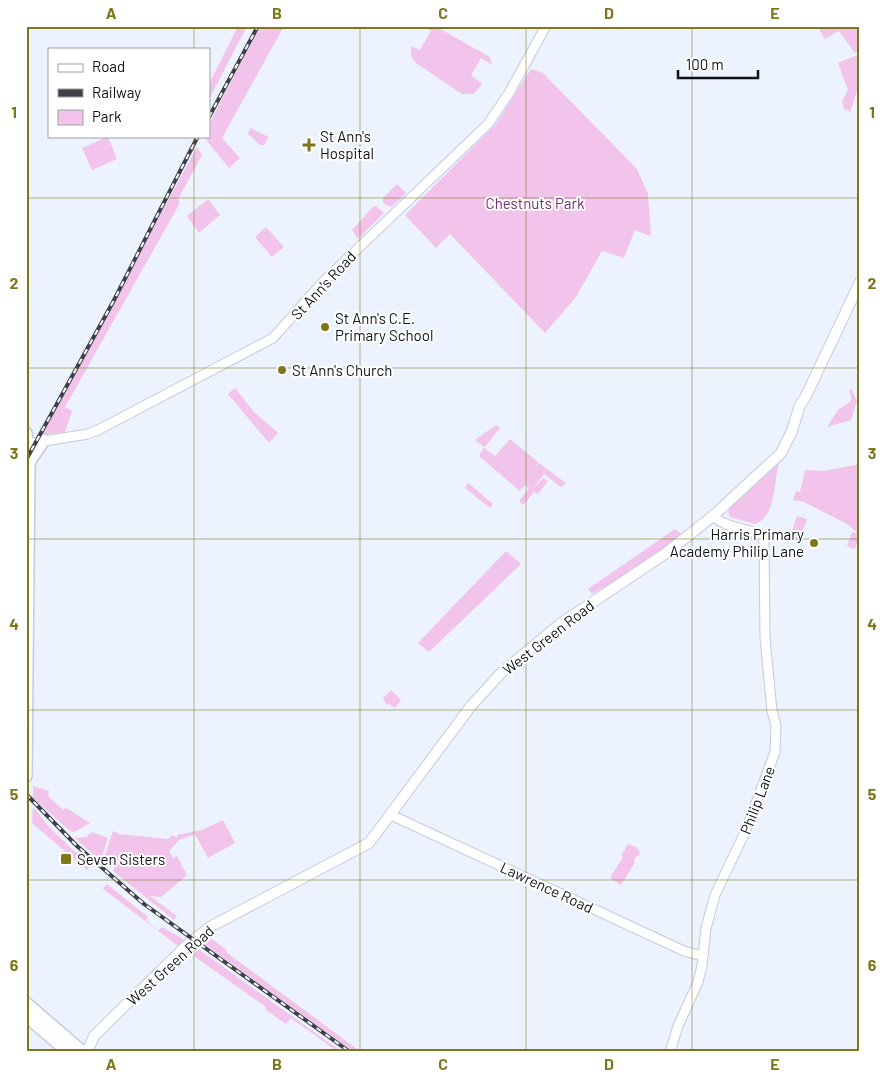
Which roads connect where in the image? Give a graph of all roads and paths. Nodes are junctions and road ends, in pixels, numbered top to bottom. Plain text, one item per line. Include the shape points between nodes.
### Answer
1 (546, 26) edge
2 (860, 282) edge
3 (27, 440) edge
4 (44, 440) junction
5 (30, 461) junction
6 (714, 516) junction
7 (26, 776) edge
8 (391, 815) junction
9 (703, 956) junction
10 (27, 1005) edge
11 (101, 1031) junction
12 (68, 1051) edge
13 (83, 1052) edge
14 (87, 1052) edge
15 (92, 1052) edge
16 (670, 1052) edge

1 - 4 main road, St Ann's Road via 488,124 322,282 273,338 100,430
2 - 6 main road, West Green Road via 800,405 783,450
3 - 4 main road, St Ann's Road
3 - 5 highway
4 - 5 highway
5 - 7 highway
6 - 8 main road, West Green Road via 666,553 560,624 501,673 471,706
6 - 9 main road, Philip Lane via 724,525 762,537 765,545 767,658 776,725 775,752 746,830 715,895
8 - 9 main road, Lawrence Road via 684,952
8 - 11 main road, West Green Road via 372,840 360,849 238,910 204,931
9 - 16 main road, Philip Lane via 698,982
10 - 12 highway via 39,1025
10 - 13 highway
11 - 14 main road, West Green Road via 91,1040
11 - 15 main road, West Green Road

